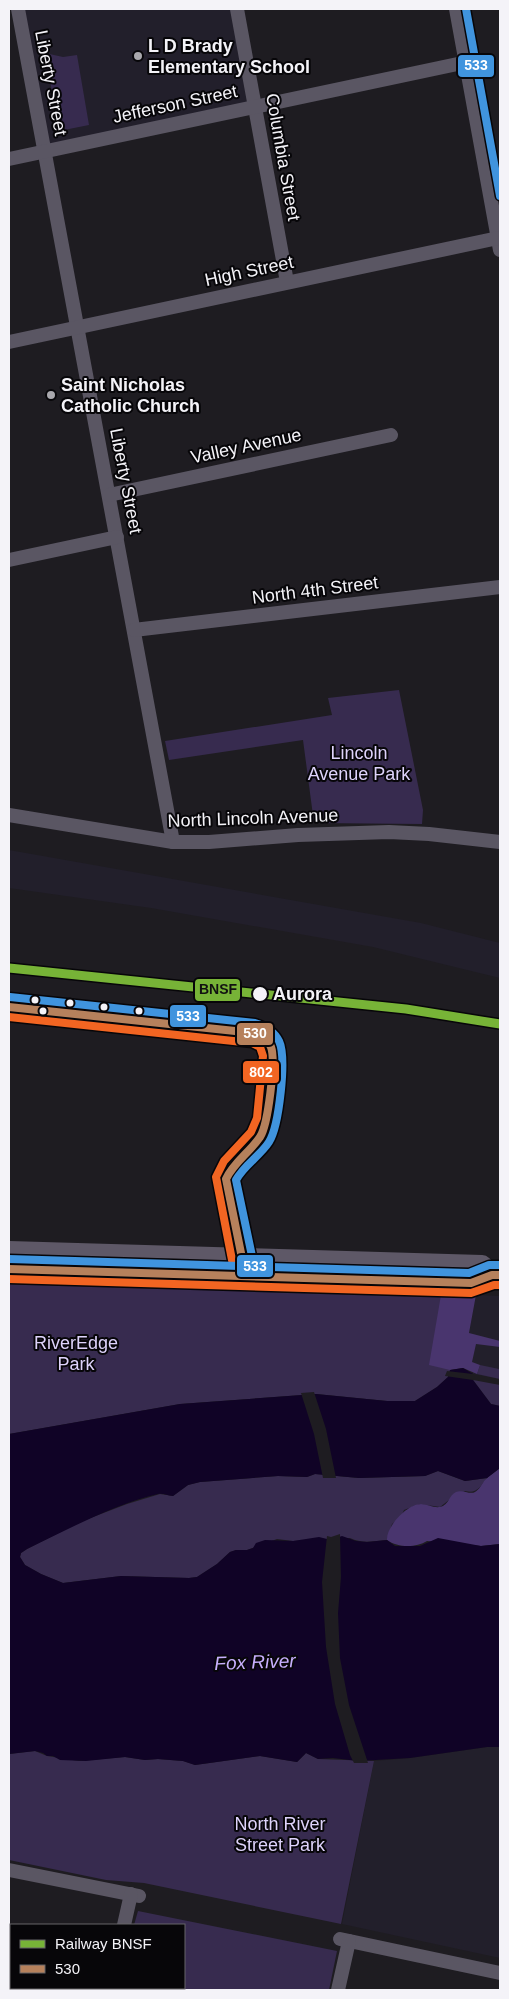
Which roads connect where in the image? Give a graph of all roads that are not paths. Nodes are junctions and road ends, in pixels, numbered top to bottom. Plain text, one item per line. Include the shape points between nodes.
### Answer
1 (18, 9) edge
2 (237, 9) edge
3 (456, 9) edge
4 (466, 62) junction
5 (255, 106) junction
6 (45, 151) junction
7 (9, 158) edge
8 (499, 244) edge
9 (287, 282) junction
10 (78, 327) junction
11 (9, 342) edge
12 (391, 435) dead end
13 (109, 495) junction
14 (117, 537) junction
15 (9, 560) edge
16 (500, 587) edge
17 (134, 630) junction
18 (9, 815) edge
19 (173, 842) junction
20 (500, 842) edge
21 (9, 1251) edge
22 (9, 1269) edge
23 (496, 1275) edge
24 (9, 1870) edge
25 (124, 1924) edge
26 (500, 1973) edge
27 (338, 1990) edge

1 - 6 street, Liberty Street
2 - 5 street, Columbia Street
3 - 4 street
4 - 5 street, Jefferson Street
4 - 8 street
5 - 6 street, Jefferson Street
5 - 9 street, Columbia Street
6 - 7 street, Jefferson Street
6 - 10 street, Liberty Street
8 - 9 street, High Street
9 - 10 street, High Street
10 - 11 street, High Street
10 - 13 street, Liberty Street
12 - 13 street, Valley Avenue
13 - 14 street, Liberty Street
14 - 15 street
14 - 17 street, Liberty Street
16 - 17 street, North 4th Street
17 - 19 street, Liberty Street
18 - 19 street, North Lincoln Avenue
19 - 20 street, North Lincoln Avenue via 389,832
21 - 23 main road via 482,1265
22 - 23 main road via 471,1283
24 - 25 street via 135,1895
26 - 27 street via 345,1940

